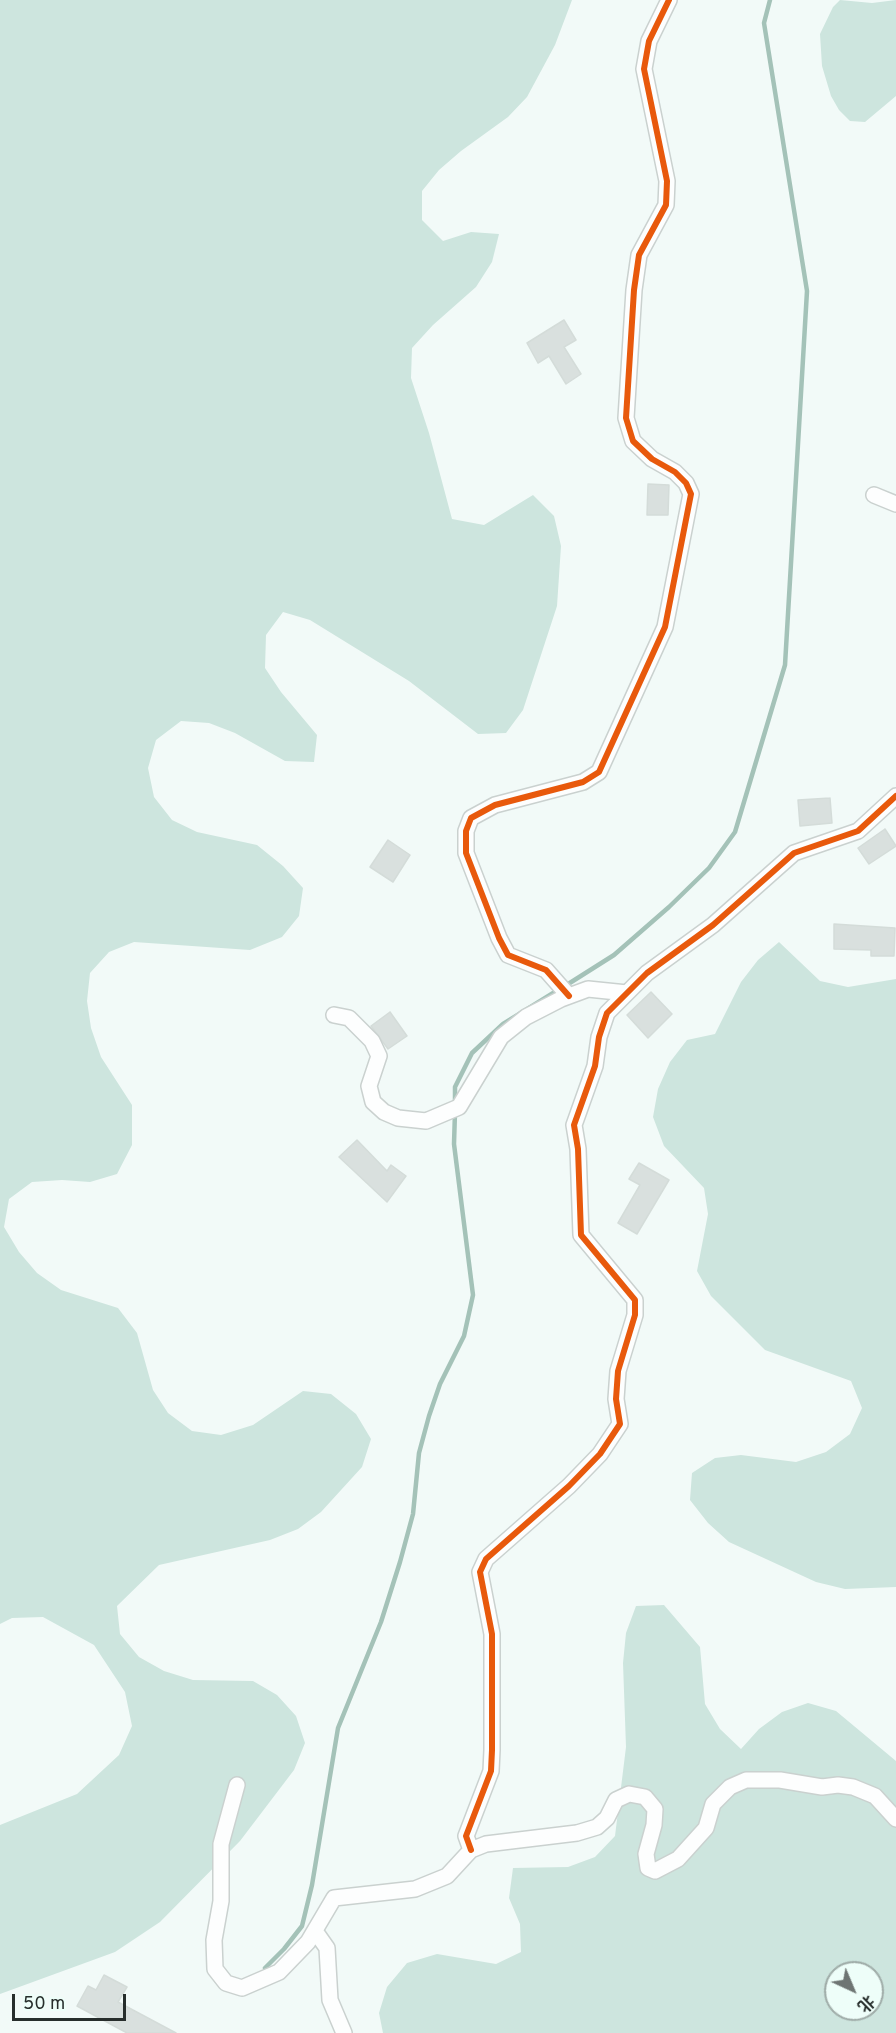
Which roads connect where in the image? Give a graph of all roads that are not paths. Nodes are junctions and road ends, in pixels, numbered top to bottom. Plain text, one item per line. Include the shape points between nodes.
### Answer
1 (669, 0) edge
2 (874, 495) dead end
3 (896, 504) edge
4 (896, 796) edge
5 (567, 993) junction
6 (627, 993) junction
7 (334, 1015) dead end
8 (237, 1785) dead end
9 (896, 1819) edge
10 (471, 1850) junction
11 (315, 1931) junction
12 (344, 2033) edge

1 - 5 street via 649,41 644,69 667,181 666,206 639,255 626,418 633,441 652,459 675,472 691,494 665,627 599,772 583,782 495,805 471,818 466,831 466,853 508,955 546,970
2 - 3 street
4 - 6 street via 858,831 794,853 713,925 647,973
5 - 6 street via 588,989
5 - 7 street via 501,1037 481,1066 468,1096 454,1110 426,1121 398,1118 373,1102 369,1086 379,1056 372,1041 349,1018
6 - 10 street via 607,1013 598,1037 595,1065 574,1125 581,1235 635,1300 635,1315 618,1371 616,1399 620,1424 600,1454 486,1559 480,1572 492,1634 492,1750 491,1771 466,1836
8 - 11 street via 221,1844 215,1969 226,1983 242,1988 254,1985 279,1972
9 - 10 street via 875,1796 853,1787 746,1780 730,1787 713,1804 706,1828 678,1859 656,1871 648,1868 646,1854 655,1809 645,1797 629,1794 616,1800 597,1827 577,1833 514,1838
10 - 11 street via 447,1876 415,1889 334,1898
11 - 12 street via 327,1948 330,2000

